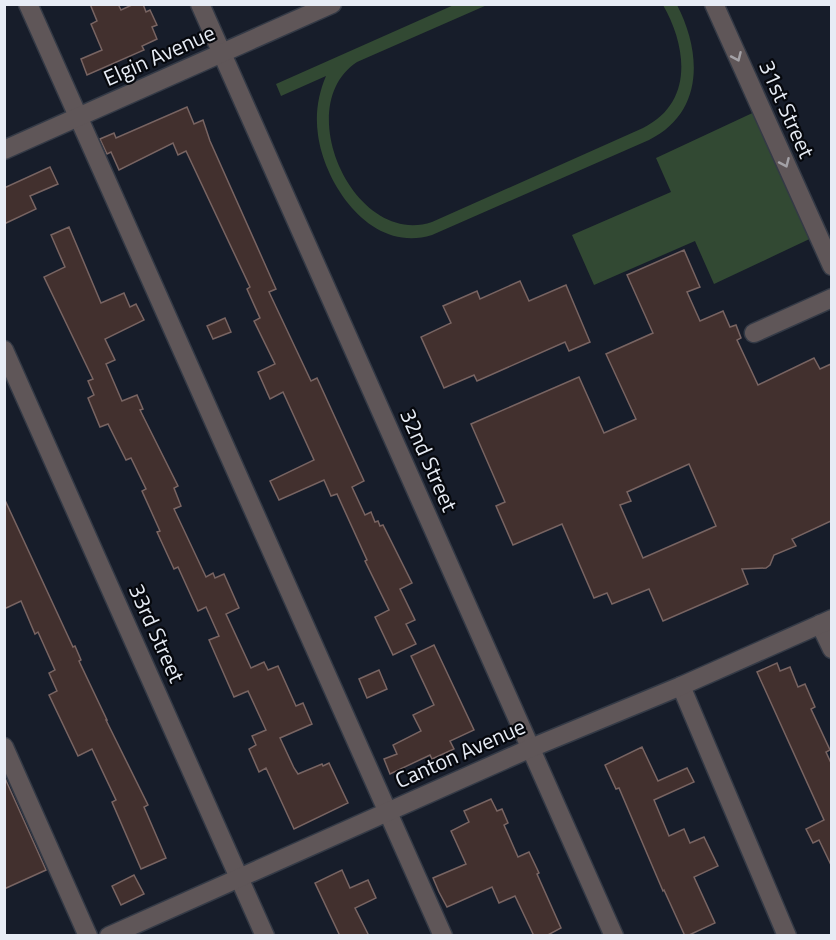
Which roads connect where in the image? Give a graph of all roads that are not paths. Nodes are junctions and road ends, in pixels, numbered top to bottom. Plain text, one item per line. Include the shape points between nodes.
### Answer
1 (28, 4) edge
2 (200, 4) edge
3 (332, 4) edge
4 (714, 4) edge
5 (221, 53) junction
6 (78, 117) junction
7 (4, 150) edge
8 (831, 266) edge
9 (831, 298) edge
10 (754, 333) dead end
11 (4, 350) edge
12 (826, 621) edge
13 (831, 649) edge
14 (681, 686) junction
15 (4, 747) edge
16 (531, 748) junction
17 (388, 811) junction
18 (239, 878) junction
19 (88, 936) edge
20 (109, 936) edge
21 (265, 936) edge
22 (443, 936) edge
23 (614, 936) edge
24 (787, 936) edge

1 - 6 street
2 - 5 street, 32nd Street
3 - 5 street, Elgin Avenue
4 -> 8 street, 31st Street
5 - 6 street, Elgin Avenue
5 - 16 street, 32nd Street
6 - 7 street, Elgin Avenue
6 - 17 street
9 - 10 street
11 - 18 street, 33rd Street
12 - 13 street
12 - 14 street, Canton Avenue
14 - 16 street, Canton Avenue
14 - 24 street
15 - 19 street
16 - 17 street, Canton Avenue
16 - 23 street, 32nd Street
17 - 18 street, Canton Avenue
17 - 22 street
18 - 20 street, Canton Avenue
18 - 21 street, 33rd Street

